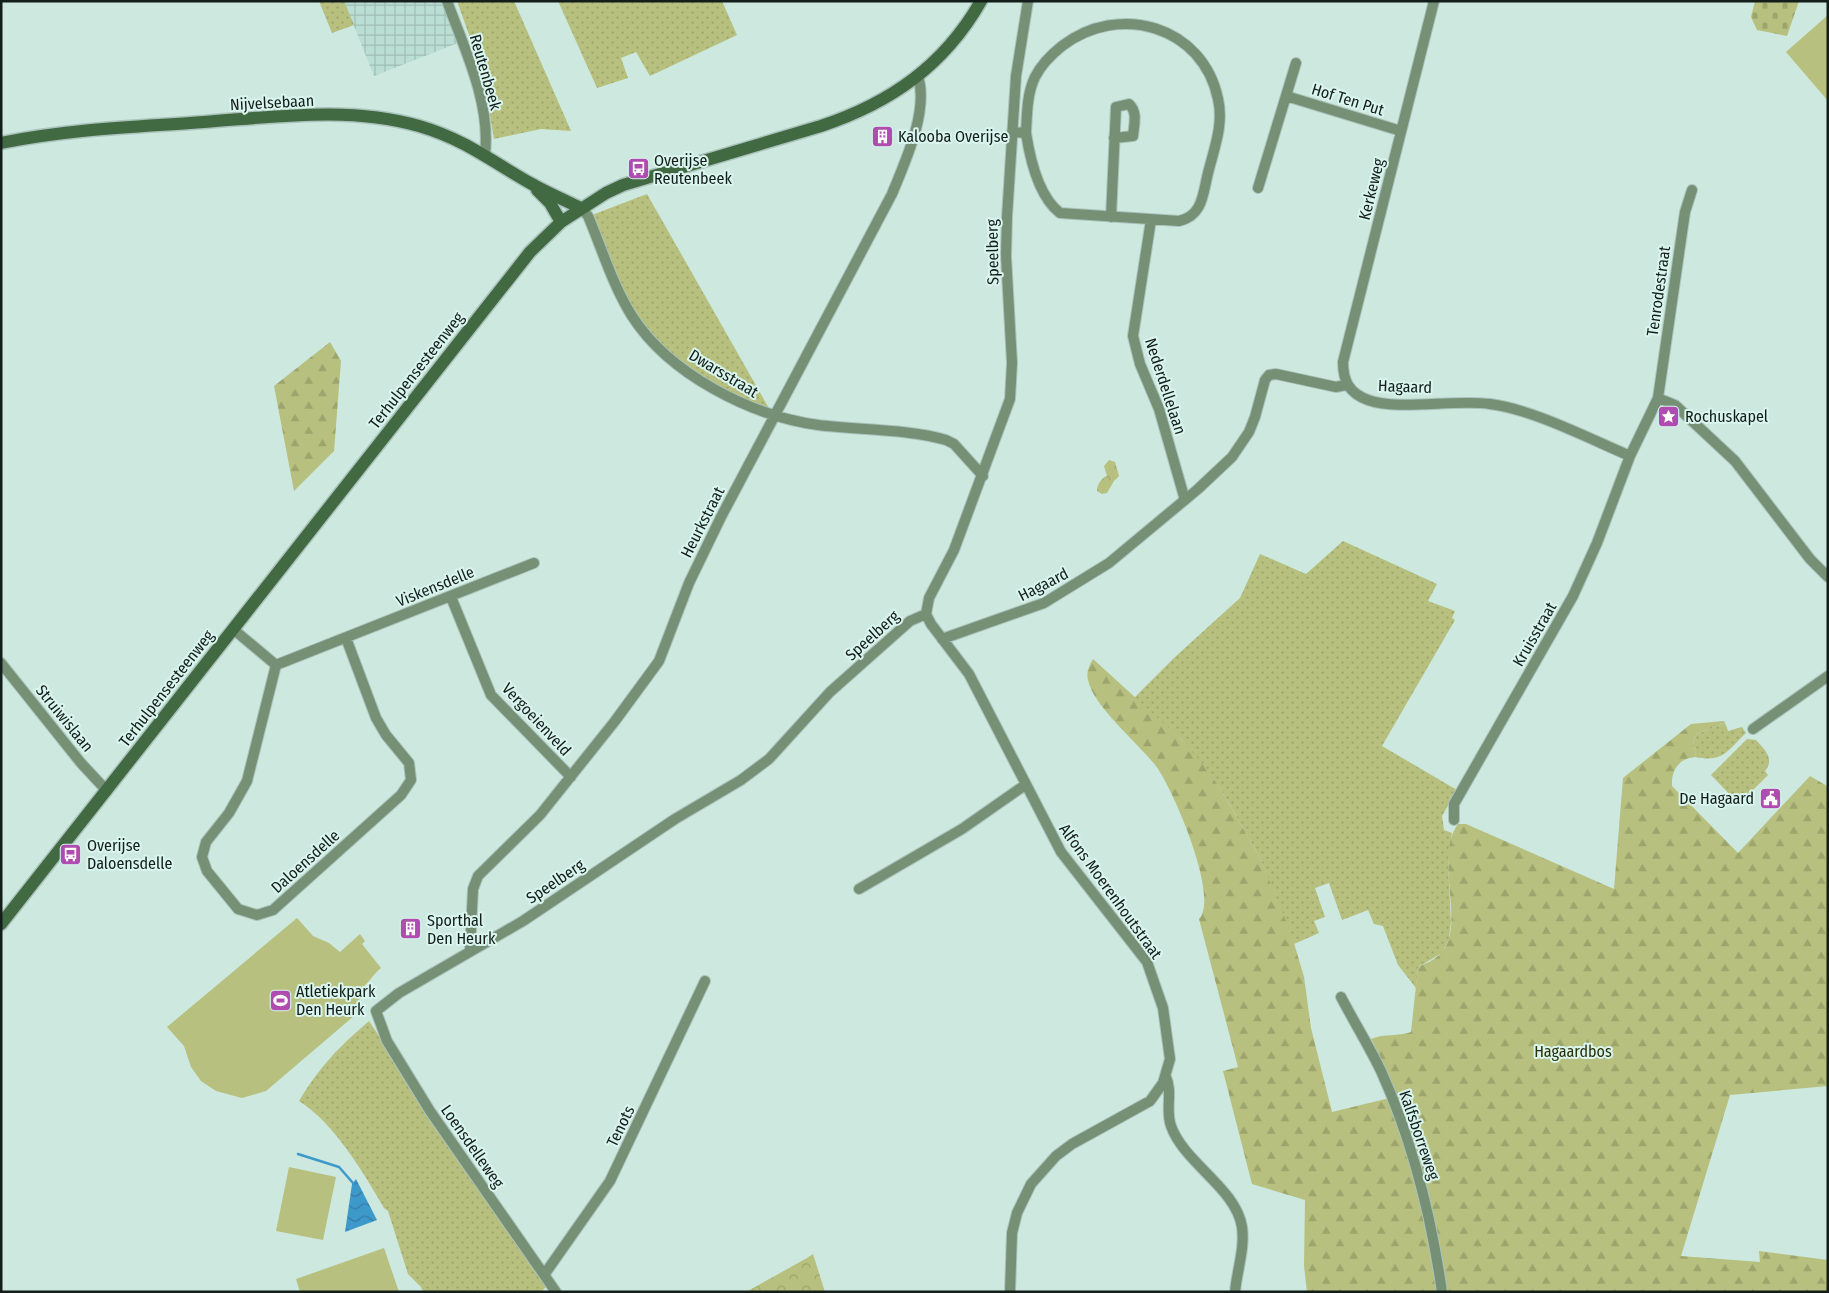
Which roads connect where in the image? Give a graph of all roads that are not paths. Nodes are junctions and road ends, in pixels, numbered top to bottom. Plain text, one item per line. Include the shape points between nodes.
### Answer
1 (447, 1) edge
2 (980, 1) edge
3 (1028, 1) edge
4 (1434, 1) edge
5 (1296, 64) dead end
6 (918, 76) junction
7 (1286, 96) junction
8 (1013, 118) junction
9 (1027, 119) junction
10 (1401, 131) junction
11 (1012, 132) junction
12 (1026, 133) junction
13 (1114, 138) dead end
14 (1, 143) edge
15 (484, 154) junction
16 (530, 183) junction
17 (1258, 188) dead end
18 (1692, 190) dead end
19 (581, 208) junction
20 (1111, 218) junction
21 (1151, 220) junction
22 (561, 222) junction
23 (1346, 385) junction
24 (1658, 398) junction
25 (775, 416) junction
26 (1630, 456) junction
27 (983, 476) junction
28 (1184, 500) junction
29 (534, 563) dead end
30 (1828, 577) edge
31 (451, 597) junction
32 (926, 614) junction
33 (233, 629) junction
34 (346, 638) junction
35 (942, 639) junction
36 (1, 664) edge
37 (276, 665) junction
38 (1828, 676) edge
39 (1753, 729) dead end
40 (570, 777) junction
41 (1025, 785) junction
42 (107, 791) junction
43 (1454, 820) dead end
44 (859, 889) dead end
45 (1, 924) edge
46 (470, 950) junction
47 (705, 981) dead end
48 (1341, 997) dead end
49 (376, 1011) joint
50 (1166, 1077) junction
51 (544, 1275) junction
52 (556, 1292) edge
53 (1010, 1292) edge
54 (1236, 1292) edge
55 (1442, 1292) edge

1 - 15 street, Reutenbeek via 480,98 485,128
2 - 6 main road, Terhulpensesteenweg via 949,46
3 - 8 street, Speelberg
4 - 10 street, Kerkeweg
5 - 7 street, Hof Ten Put
6 - 19 main road, Terhulpensesteenweg via 878,103 852,115 650,175 606,193
6 - 25 street, Heurkstraat via 920,105 898,180 878,224
7 - 10 street, Hof Ten Put
7 - 17 street, Hof Ten Put
8 - 9 street
8 - 11 street, Speelberg
9 - 12 street
9 - 21 street via 1030,88 1036,75 1056,51 1084,32 1101,26 1137,23 1164,32 1193,51 1213,82 1218,99 1220,116 1216,144 1197,212 1180,221
10 - 23 street, Kerkeweg via 1343,362
11 - 12 street
11 - 27 street, Speelberg via 1006,256 1012,382 1005,417
12 - 20 street via 1045,198 1052,208 1069,215
13 - 20 street
14 - 15 main road, Nijvelsebaan via 78,130 342,115 420,126
15 - 16 main road, Nijvelsebaan
16 - 19 main road, Nijvelsebaan
16 - 22 main road, Nijvelsebaan via 550,202
18 - 24 street, Tenrodestraat via 1682,230
19 - 22 main road, Terhulpensesteenweg
19 - 25 street, Dwarsstraat via 588,216 619,292 648,338 698,378 730,397
20 - 21 street
21 - 28 street, Nederdellelaan via 1133,336
22 - 33 main road, Terhulpensesteenweg via 530,252
23 - 26 street, Hagaard via 1354,393 1383,404 1470,402 1511,408
23 - 28 street, Hagaard via 1336,387 1269,375 1241,446
24 - 26 street
24 - 30 street via 1675,405 1735,461 1810,559
25 - 27 street, Dwarsstraat via 818,425 937,437 954,444
25 - 40 street, Heurkstraat via 693,574 659,661
26 - 43 street, Kruisstraat via 1573,596 1454,804
27 - 32 street, Speelberg via 954,550 929,598
28 - 35 street, Hagaard via 1110,563 1065,592 1044,604
29 - 31 street, Viskensdelle
31 - 34 street, Viskensdelle
31 - 40 street, Vergoeienveld via 491,695
32 - 35 street, Alfons Moerenhoutstraat
32 - 46 street, Speelberg via 910,621 830,692 769,759 741,780 675,819 522,921
33 - 37 street
33 - 42 main road, Terhulpensesteenweg
34 - 37 street
34 - 37 street, Daloensdelle via 376,718 409,763 411,780 401,795 273,910 257,915 238,909 207,872 202,857 206,842 229,813 247,781
35 - 41 street, Alfons Moerenhoutstraat via 969,674
36 - 42 street, Struiwislaan
38 - 39 street
40 - 46 street, Heurkstraat via 531,826 476,879 471,908
41 - 44 street via 962,829
41 - 50 street, Alfons Moerenhoutstraat via 1061,852 1147,962 1159,991 1166,1025 1170,1058
42 - 45 main road, Terhulpensesteenweg
46 - 49 street, Speelberg via 398,993
47 - 51 street, Tenots via 610,1181
48 - 55 street, Kalfsborreweg via 1380,1070 1417,1167 1433,1232
49 - 51 street, Loensdelleweg via 387,1041 426,1103
50 - 53 street via 1150,1101 1072,1144 1037,1176 1023,1198 1014,1223
50 - 54 street, Alfons Moerenhoutstraat via 1171,1126 1184,1149 1232,1204 1242,1226
51 - 52 street, Loensdelleweg

